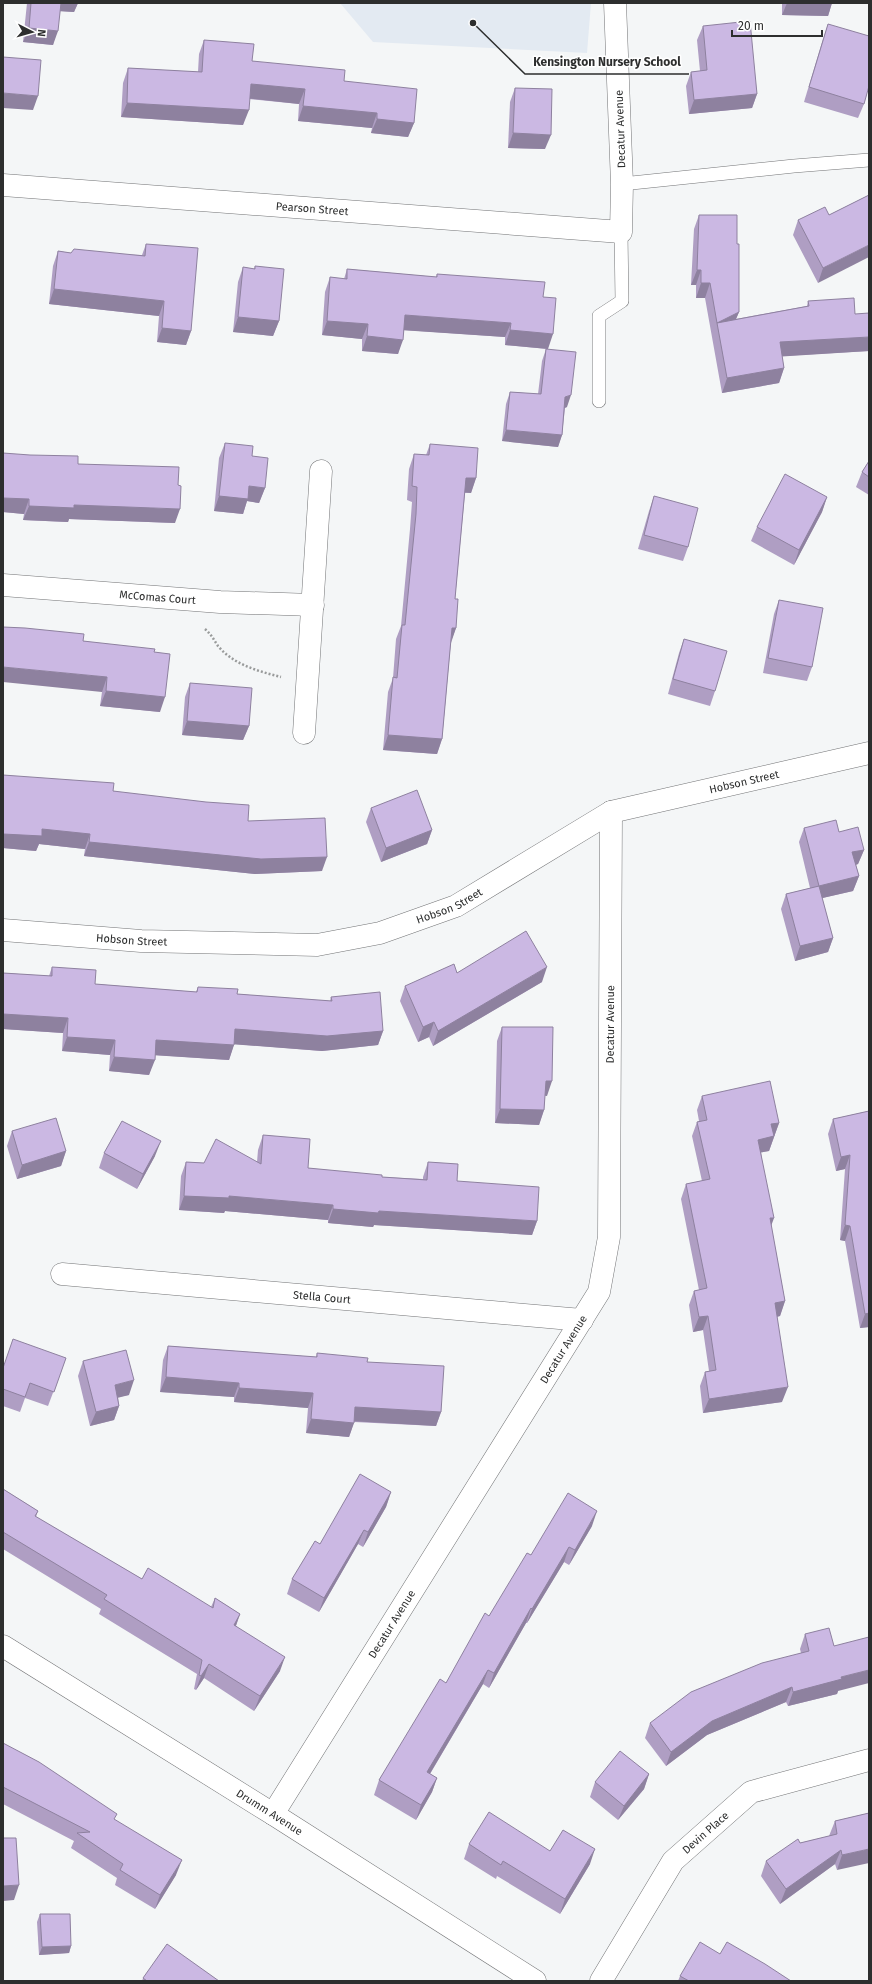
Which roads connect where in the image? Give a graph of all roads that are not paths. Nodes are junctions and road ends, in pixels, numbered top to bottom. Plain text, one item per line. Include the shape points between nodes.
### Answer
1 (615, 3) edge
2 (869, 160) edge
3 (622, 184) junction
4 (3, 185) edge
5 (622, 232) junction
6 (599, 402) dead end
7 (321, 471) dead end
8 (3, 585) edge
9 (313, 605) junction
10 (304, 733) dead end
11 (869, 753) edge
12 (611, 812) junction
13 (3, 930) edge
14 (62, 1274) dead end
15 (582, 1320) junction
16 (3, 1646) edge
17 (869, 1760) edge
18 (273, 1814) junction
19 (535, 1981) edge
20 (601, 1981) edge

1 - 3 street, Decatur Avenue
2 - 3 lane
3 - 5 street, Decatur Avenue
4 - 5 street, Pearson Street
5 - 6 lane via 622,301 598,316
7 - 9 street
8 - 9 street, McComas Court via 220,602
9 - 10 street
11 - 12 street, Hobson Street
12 - 13 street, Hobson Street via 456,906 380,933 317,945 141,941
12 - 15 street, Decatur Avenue via 609,1237 599,1292
14 - 15 street, Stella Court
15 - 18 street, Decatur Avenue
16 - 18 street, Drumm Avenue
17 - 20 street, Devin Place via 751,1792 673,1861
18 - 19 street, Drumm Avenue

